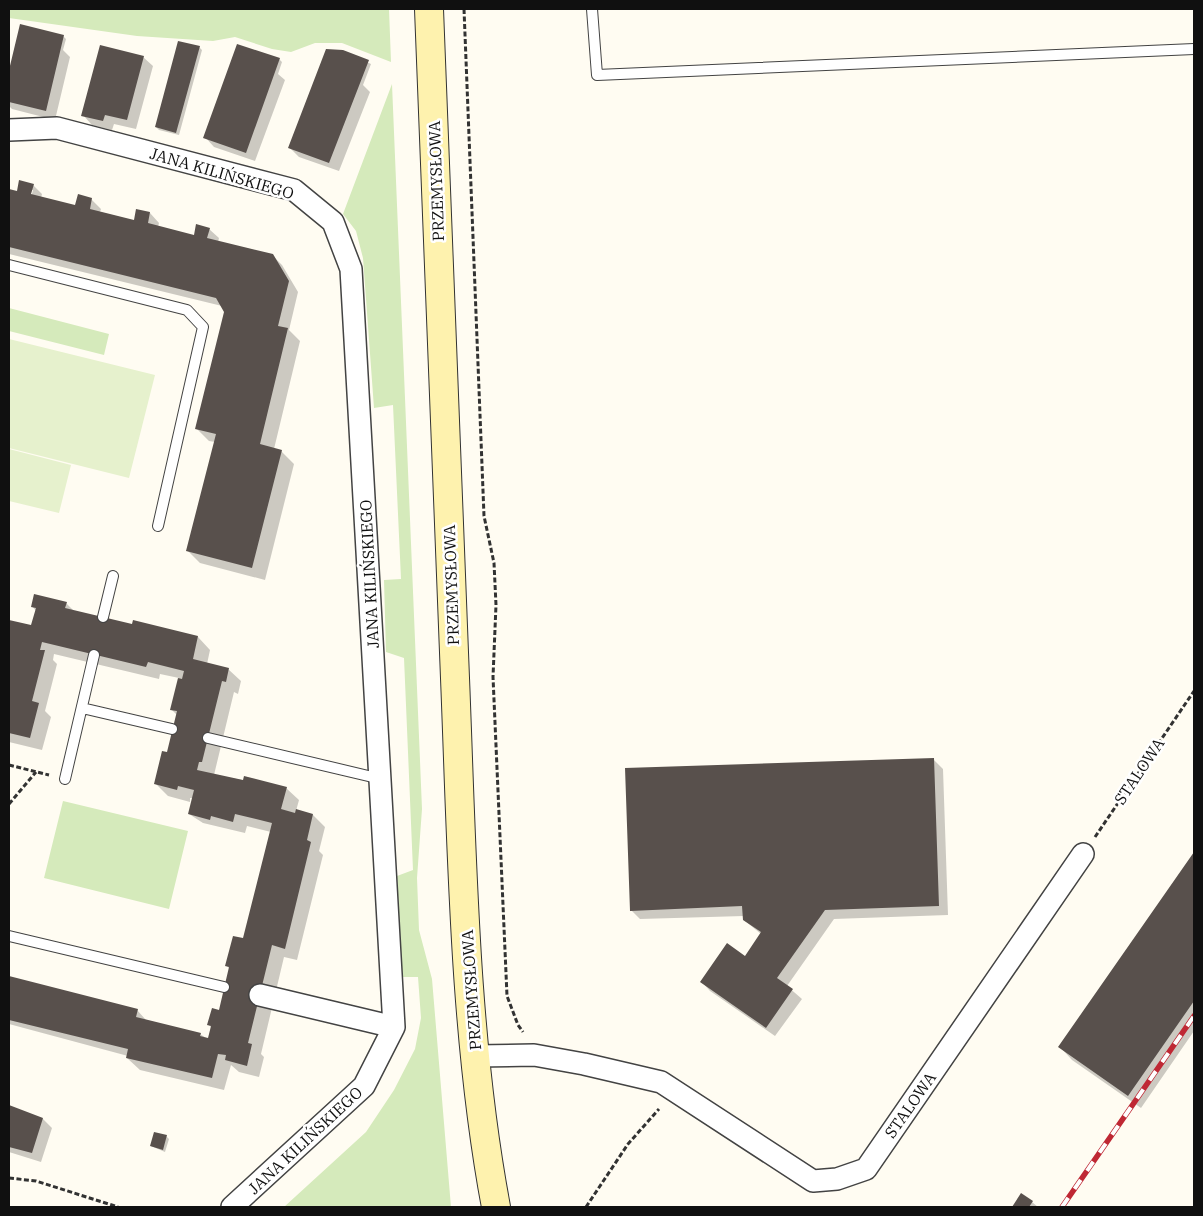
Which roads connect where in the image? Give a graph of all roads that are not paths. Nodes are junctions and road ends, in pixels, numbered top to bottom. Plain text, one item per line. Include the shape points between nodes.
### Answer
1 (429, 9) edge
2 (592, 9) edge
3 (1194, 49) edge
4 (9, 130) edge
5 (9, 265) edge
6 (158, 526) dead end
7 (113, 576) dead end
8 (103, 617) dead end
9 (94, 655) dead end
10 (82, 708) junction
11 (172, 729) dead end
12 (208, 738) dead end
13 (65, 779) road end
14 (381, 779) junction
15 (1083, 854) road end
16 (9, 936) edge
17 (224, 987) dead end
18 (260, 995) dead end
19 (394, 1027) junction
20 (476, 1056) junction
21 (487, 1161) junction
22 (232, 1207) edge
23 (486, 1207) edge
24 (496, 1207) edge

1 - 20 main road, PRZEMYSŁOWA via 459,797
2 - 3 lane via 597,75
4 - 14 street, JANA KILIŃSKIEGO via 57,128 294,190 333,222 351,269
5 - 6 lane via 187,310 203,327
7 - 8 lane
9 - 10 lane
10 - 11 lane
10 - 13 lane
12 - 14 lane
14 - 19 street, JANA KILIŃSKIEGO
15 - 20 street, STALOWA via 866,1169 837,1179 813,1181 661,1082 534,1055
16 - 17 lane
18 - 19 street
19 - 22 street, JANA KILIŃSKIEGO via 364,1086
20 - 21 main road, PRZEMYSŁOWA
21 - 23 main road, PRZEMYSŁOWA
21 - 24 main road, PRZEMYSŁOWA

